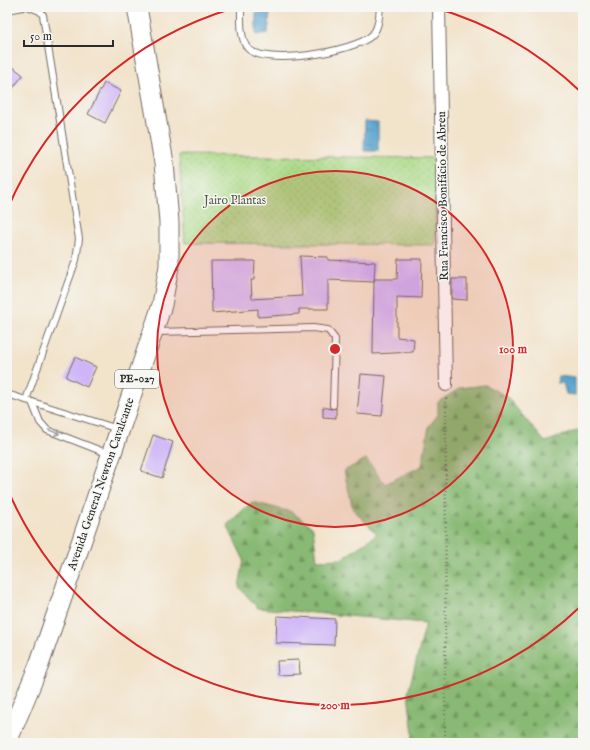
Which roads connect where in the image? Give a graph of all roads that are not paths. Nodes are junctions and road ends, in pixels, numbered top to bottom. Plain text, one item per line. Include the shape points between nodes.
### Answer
1 (23, 7) edge
2 (30, 7) edge
3 (137, 7) edge
4 (241, 7) edge
5 (380, 7) edge
6 (439, 7) edge
7 (7, 10) edge
8 (152, 332) junction
9 (446, 385) road end
10 (7, 394) edge
11 (29, 401) junction
12 (333, 405) dead end
13 (120, 429) junction
14 (110, 455) junction
15 (8, 740) edge

1 - 7 lane
2 - 11 lane via 43,15 79,239 76,260
3 - 8 main road, Avenida General Newton Cavalcante / PE-027 via 164,163 169,222 168,266 162,305
4 - 5 lane via 242,32 246,47 267,57 288,58 337,49 371,36 377,26
6 - 9 street, Rua Francisco Bonifácio de Abreu
8 - 12 lane via 313,328 328,330 335,339
8 - 13 main road, Avenida General Newton Cavalcante / PE-027
10 - 11 lane
11 - 13 lane
11 -> 14 lane via 47,430
13 - 14 main road, Avenida General Newton Cavalcante / PE-027
14 - 15 main road, Avenida General Newton Cavalcante / PE-027 via 39,665

